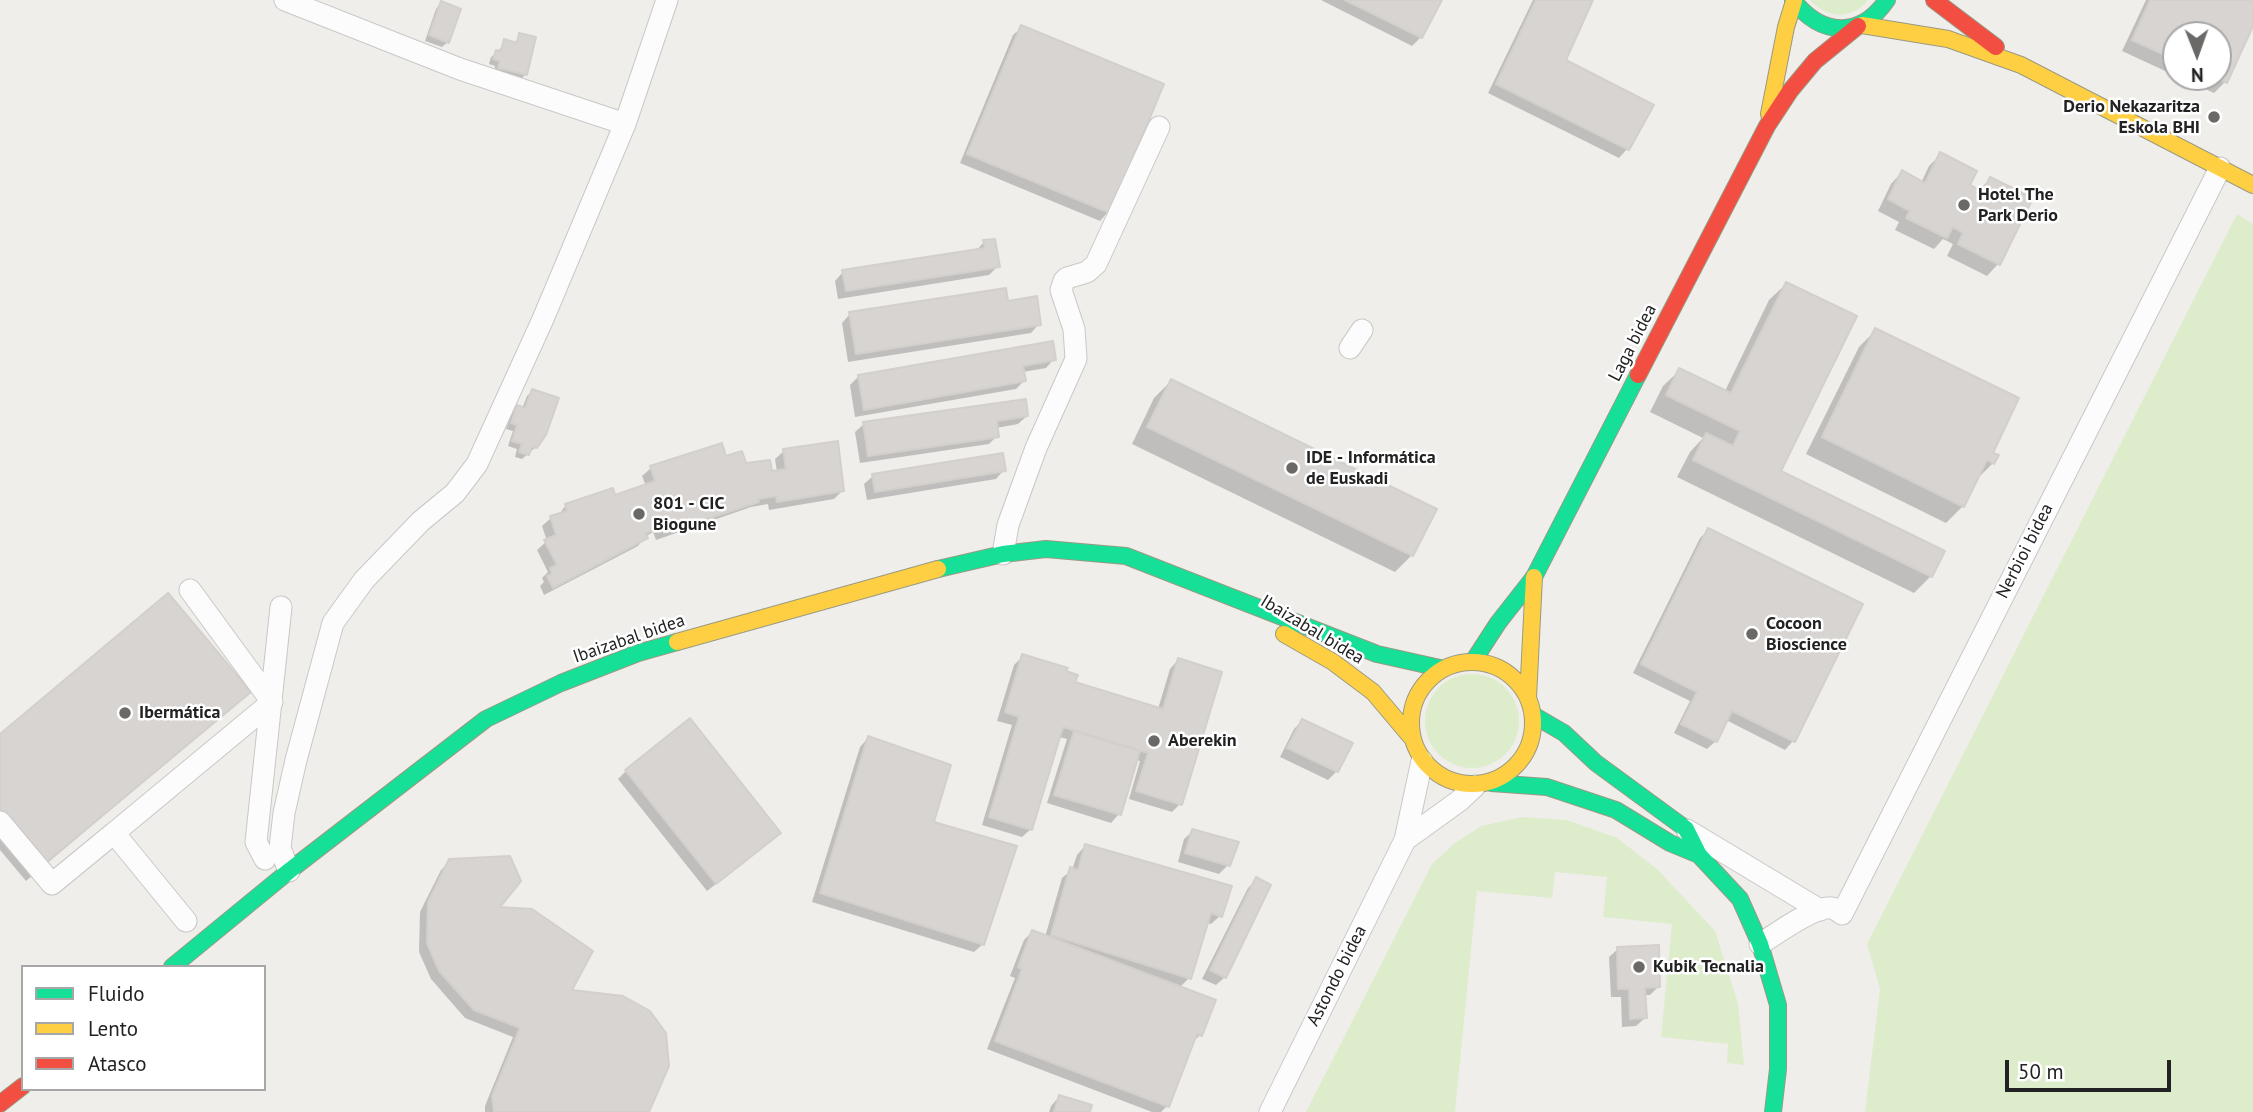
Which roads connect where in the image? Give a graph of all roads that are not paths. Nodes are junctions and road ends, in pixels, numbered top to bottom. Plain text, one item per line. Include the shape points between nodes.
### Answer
1 (285, 0) edge
2 (667, 0) edge
3 (1887, 0) edge
4 (1934, 0) edge
5 (1794, 1) edge
6 (1860, 25) junction
7 (2021, 65) junction
8 (625, 124) junction
9 (1767, 126) junction
10 (1159, 127) dead end
11 (2220, 169) junction
12 (2253, 184) edge
13 (1003, 554) junction
14 (1178, 575) junction
15 (1534, 577) junction
16 (190, 590) dead end
17 (281, 607) dead end
18 (1474, 660) junction
19 (1440, 668) junction
20 (1528, 698) junction
21 (272, 702) junction
22 (1533, 715) junction
23 (1411, 737) junction
24 (1422, 761) junction
25 (1483, 784) junction
26 (0, 822) edge
27 (1686, 829) junction
28 (114, 833) junction
29 (1405, 840) junction
30 (1699, 855) junction
31 (265, 859) dead end
32 (289, 871) junction
33 (1820, 910) junction
34 (186, 921) dead end
35 (1760, 944) junction
36 (174, 965) edge
37 (21, 1088) edge
38 (0, 1104) edge
39 (1270, 1112) edge
40 (1773, 1112) edge

1 - 8 street via 460,69
2 - 8 street
3 - 6 street, Laga bidea
4 - 7 street
5 - 6 street via 1805,16 1821,25 1840,29
5 - 9 street, Laga bidea
6 - 7 street via 1948,40
6 - 9 street, Laga bidea via 1815,61
7 - 11 street
8 - 32 street via 477,464 455,494 364,580 332,623 284,813 280,848
9 - 15 street, Laga bidea
10 - 13 street via 1096,264 1064,281 1061,290 1074,329 1076,359 1035,448 1008,525
11 - 12 street
11 - 33 street, Nerbioi bidea via 1842,914 1831,908
13 - 14 street, Ibaizabal bidea via 1046,549 1126,556
13 - 32 street, Ibaizabal bidea via 638,653 561,683 486,719
14 - 19 street, Ibaizabal bidea via 1315,632 1377,654
14 - 23 street, Ibaizabal bidea via 1333,662 1373,692
15 - 18 street, Laga bidea
15 - 20 street, Laga bidea
16 - 21 street
17 - 21 street
18 - 19 street
18 - 20 street via 1505,672
19 - 23 street via 1414,701
20 - 22 street
21 - 28 street
21 - 31 street via 256,842
22 - 25 street via 1532,739 1521,761 1507,774
22 - 27 street via 1564,733
23 - 24 street
24 - 25 street via 1438,776 1455,783
24 - 29 street, Astondo bidea
25 - 29 street, Astondo bidea
25 - 30 street via 1547,787 1616,810
26 - 28 street via 52,884
27 - 30 street
27 - 33 street
28 - 34 street
29 - 39 street, Astondo bidea
30 - 35 street via 1740,899
32 - 36 street, Ibaizabal bidea
33 - 35 street
35 - 40 street via 1778,1005
37 - 38 street

